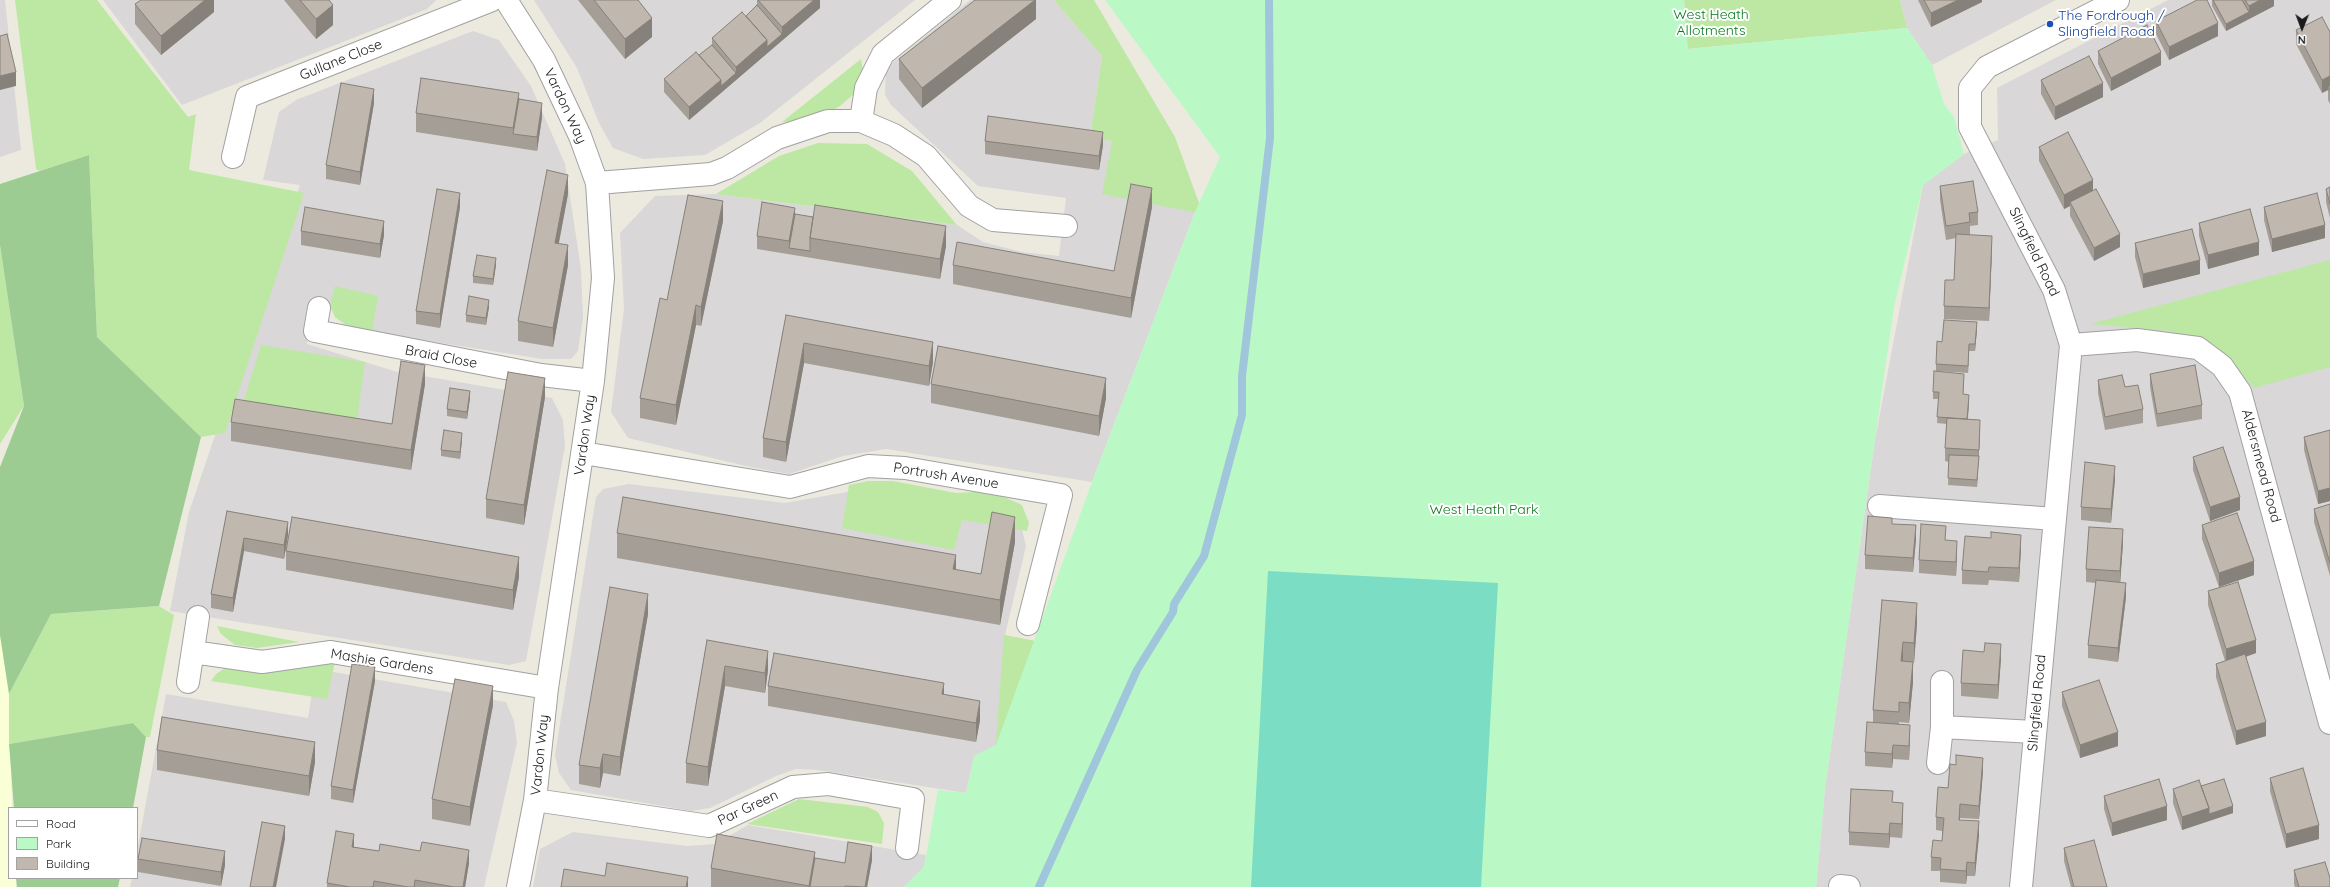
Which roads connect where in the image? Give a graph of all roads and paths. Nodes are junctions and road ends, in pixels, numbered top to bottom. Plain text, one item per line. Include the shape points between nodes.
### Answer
1 (492, 0) edge
2 (506, 0) edge
3 (950, 0) edge
4 (2118, 0) edge
5 (861, 121) junction
6 (233, 157) dead end
7 (597, 183) junction
8 (1066, 226) dead end
9 (319, 308) dead end
10 (2071, 345) junction
11 (593, 381) junction
12 (583, 453) junction
13 (1879, 506) dead end
14 (2055, 519) junction
15 (198, 618) dead end
16 (1028, 624) dead end
17 (193, 652) junction
18 (188, 682) dead end
19 (1942, 682) dead end
20 (547, 688) junction
21 (2330, 723) edge
22 (1942, 727) junction
23 (2034, 732) junction
24 (1938, 763) dead end
25 (535, 800) junction
26 (906, 848) dead end
27 (518, 887) edge
28 (2021, 887) edge

1 - 6 street, Gullane Close via 247,97
2 - 7 street, Vardon Way via 544,60 580,136
3 - 5 street via 883,54 866,88
4 - 10 street, Slingfield Road via 1987,67 1970,88 1970,127 2054,290
5 - 7 street via 828,121 777,138 727,168 711,174
5 - 8 street via 894,135 926,156 969,206 993,220
7 - 11 street, Vardon Way via 602,278
9 - 11 street, Braid Close via 315,331 541,375
10 - 14 street, Slingfield Road
10 - 21 street, Aldersmead Road via 2137,340 2198,348 2222,366 2240,392
11 - 12 street, Vardon Way
12 - 16 street, Portrush Avenue via 790,487 868,466 905,468 1061,494
12 - 20 street, Vardon Way
13 - 14 street
14 - 23 street, Slingfield Road
15 - 17 street
17 - 18 street
17 - 20 street, Mashie Gardens via 262,662 331,652
19 - 22 street
20 - 25 street, Vardon Way
22 - 23 street
22 - 24 street
23 - 28 street, Slingfield Road
25 - 26 street, Par Green via 709,826 794,787 828,784 913,799
25 - 27 street, Vardon Way

